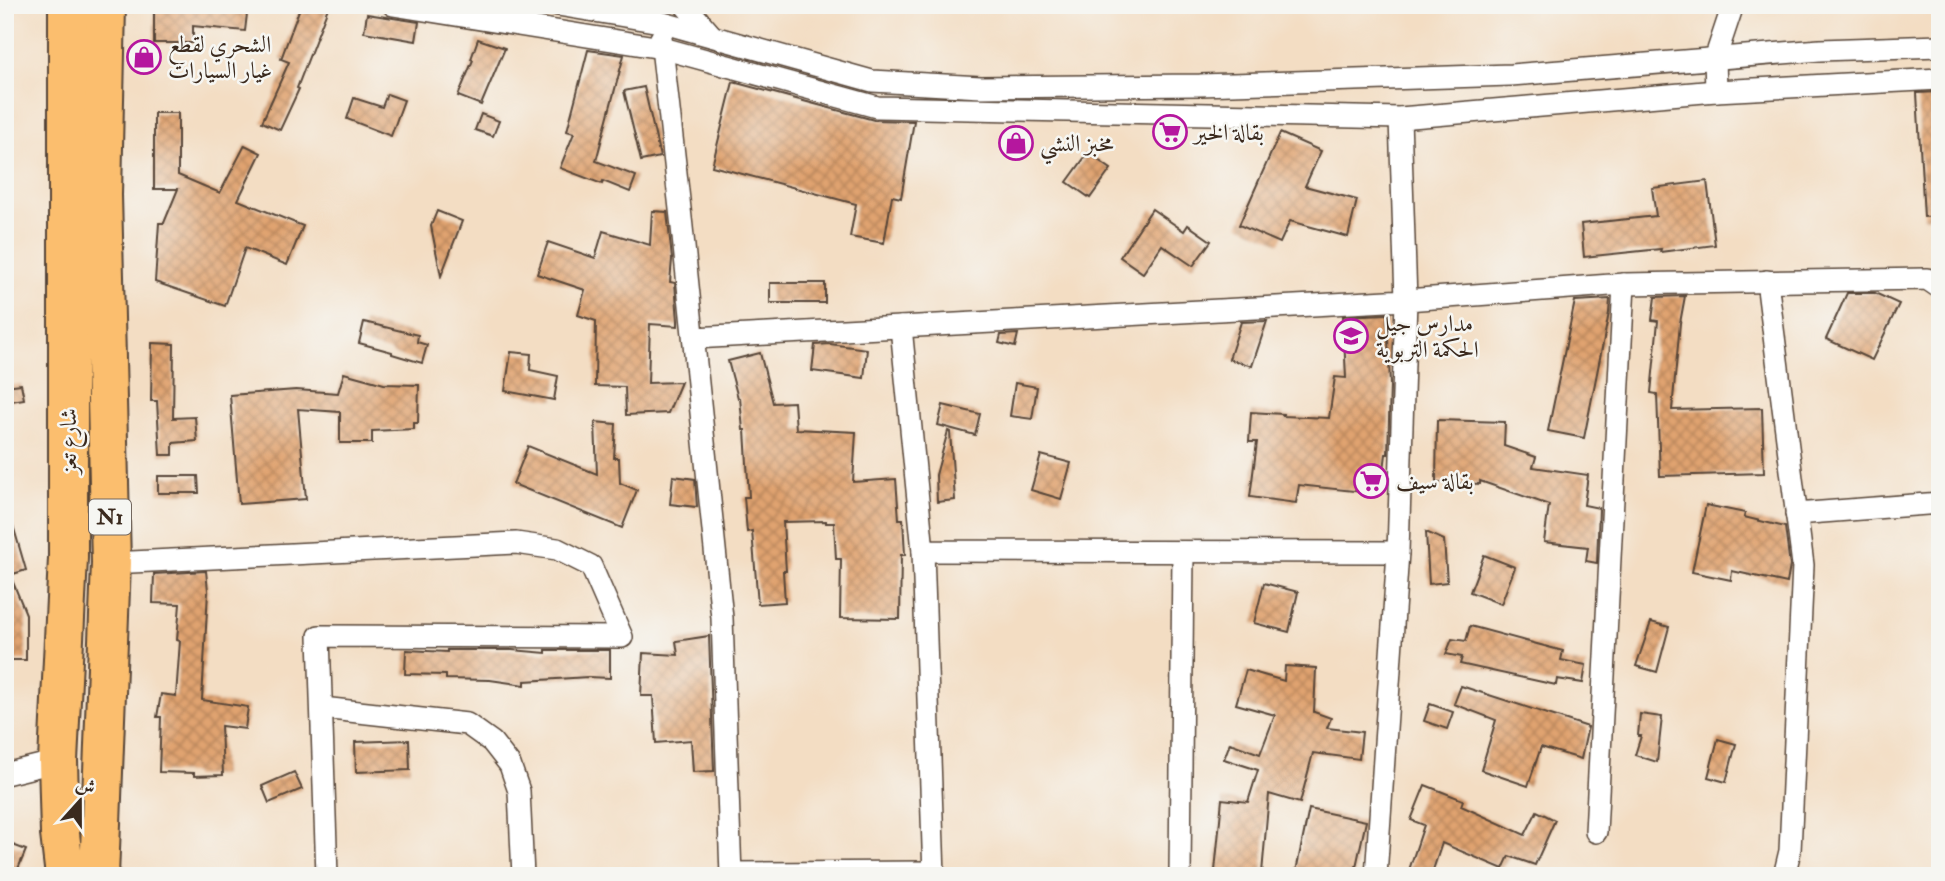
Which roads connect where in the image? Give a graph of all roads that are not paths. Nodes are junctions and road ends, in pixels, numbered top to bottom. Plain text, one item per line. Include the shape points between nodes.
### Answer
1 (68, 5) edge
2 (106, 5) edge
3 (393, 5) edge
4 (558, 5) edge
5 (685, 5) edge
6 (1733, 5) edge
7 (660, 22) junction
8 (712, 36) junction
9 (1940, 46) edge
10 (662, 48) junction
11 (1715, 59) junction
12 (1940, 79) edge
13 (1716, 90) junction
14 (1400, 118) junction
15 (86, 194) junction
16 (1767, 281) junction
17 (1624, 284) junction
18 (1940, 288) edge
19 (1406, 300) junction
20 (901, 327) junction
21 (694, 338) junction
22 (1940, 503) edge
23 (1796, 514) junction
24 (923, 551) junction
25 (1183, 552) junction
26 (1398, 552) junction
27 (111, 563) junction
28 (322, 708) junction
29 (58, 761) junction
30 (5, 774) edge
31 (1596, 832) dead end
32 (60, 834) junction
33 (100, 857) edge
34 (731, 874) edge
35 (934, 874) edge
36 (55, 876) edge
37 (65, 876) edge
38 (109, 876) edge
39 (327, 876) edge
40 (523, 876) edge
41 (1180, 876) edge
42 (1376, 876) edge
43 (1784, 876) edge

1 - 15 highway, شارع تعز / N1
2 - 15 highway, شارع تعز / N1
3 - 10 street
4 - 7 street
5 - 8 street
6 - 11 street
7 - 8 street
7 - 10 street
8 - 11 street via 872,81 981,87 1511,75
9 - 11 street
10 - 14 street via 877,107
10 - 21 street
11 - 13 street
12 - 13 street
13 - 14 street
14 - 19 street
15 - 27 highway, شارع تعز / N1
15 - 29 highway, شارع تعز / N1
16 - 17 street
16 - 18 street via 1927,279
16 - 23 street
17 - 19 street
17 - 31 street
19 - 20 street
19 - 26 street
20 - 21 street
20 - 24 street
21 - 34 street via 722,618
22 - 23 street
23 - 43 street via 1803,565 1790,851
24 - 25 street
24 - 35 street
25 - 26 street
25 - 41 street
26 - 42 street
27 - 28 street via 516,542 557,549 591,566 622,637 319,636
27 - 33 highway, شارع تعز / N1
28 - 39 street
28 - 40 street via 467,724 492,742 509,765 519,791
29 - 30 street
29 - 32 highway, شارع تعز / N1
32 - 36 highway, N1
32 - 37 highway, شارع تعز / N1
33 - 38 highway, N1
34 - 35 street

